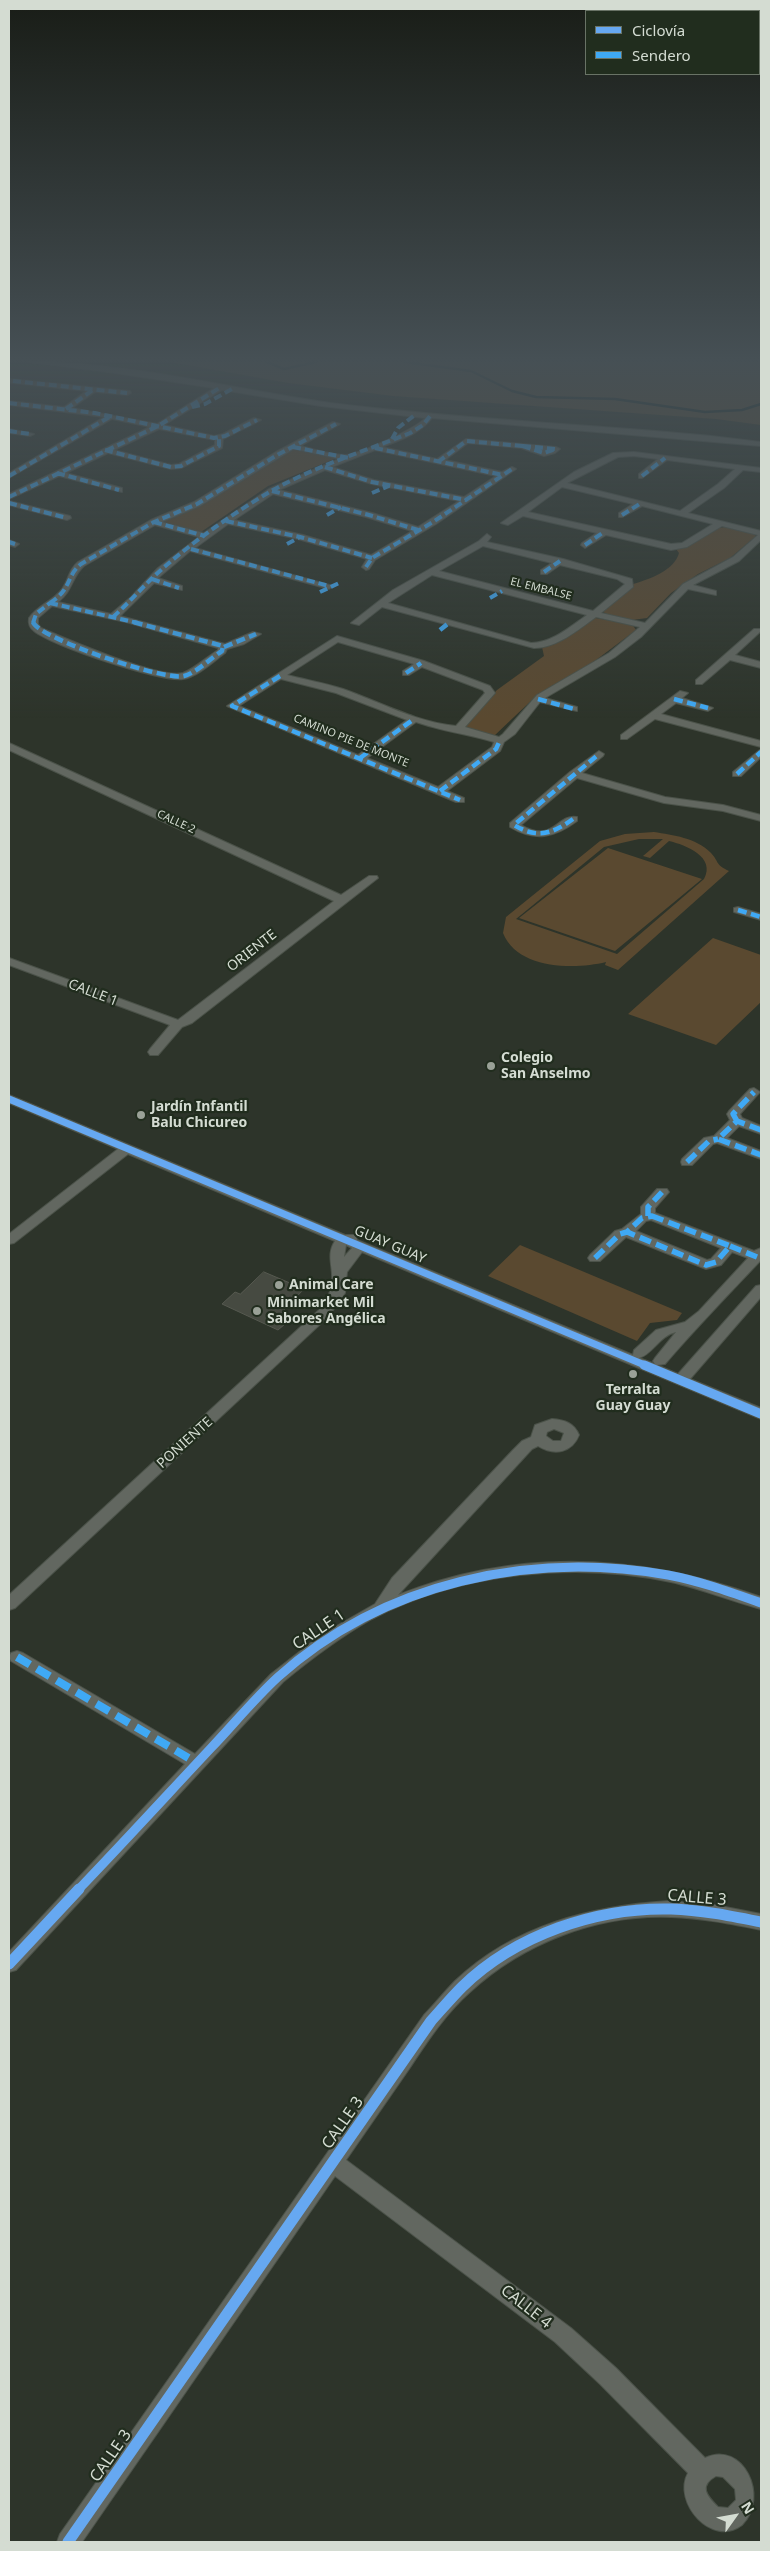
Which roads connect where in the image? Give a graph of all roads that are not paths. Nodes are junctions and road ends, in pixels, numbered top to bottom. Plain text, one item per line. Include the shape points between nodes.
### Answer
1 (42, 481) edge
2 (86, 481) edge
3 (235, 481) edge
4 (293, 481) edge
5 (373, 481) edge
6 (494, 481) edge
7 (567, 481) edge
8 (726, 481) edge
9 (561, 484) junction
10 (389, 486) junction
11 (119, 490) dead end
12 (272, 491) junction
13 (372, 493) dead end
14 (9, 498) edge
15 (466, 500) junction
16 (9, 503) edge
17 (641, 503) junction
18 (341, 508) junction
19 (522, 513) junction
20 (682, 513) junction
21 (327, 515) dead end
22 (622, 515) dead end
23 (67, 518) dead end
24 (154, 522) junction
25 (226, 522) junction
26 (505, 523) dead end
27 (720, 524) junction
28 (418, 530) junction
29 (604, 532) junction
30 (761, 535) edge
31 (205, 536) junction
32 (300, 537) junction
33 (287, 544) dead end
34 (585, 545) dead end
35 (191, 549) junction
36 (372, 558) junction
37 (560, 561) junction
38 (366, 566) dead end
39 (432, 572) junction
40 (544, 572) dead end
41 (152, 579) junction
42 (339, 582) dead end
43 (329, 586) junction
44 (686, 586) junction
45 (179, 588) dead end
46 (502, 591) junction
47 (320, 592) dead end
48 (713, 593) dead end
49 (490, 598) dead end
50 (49, 603) junction
51 (382, 604) junction
52 (594, 613) junction
53 (113, 616) junction
54 (450, 622) junction
55 (356, 623) dead end
56 (646, 626) junction
57 (440, 630) dead end
58 (757, 631) dead end
59 (256, 634) dead end
60 (224, 647) junction
61 (727, 656) junction
62 (421, 663) junction
63 (761, 665) edge
64 (406, 673) dead end
65 (280, 676) junction
66 (699, 682) dead end
67 (538, 699) junction
68 (574, 708) dead end
69 (708, 708) dead end
70 (653, 715) junction
71 (414, 719) junction
72 (460, 729) junction
73 (624, 737) dead end
74 (500, 740) junction
75 (761, 744) edge
76 (9, 746) edge
77 (761, 752) edge
78 (599, 754) dead end
79 (360, 758) junction
80 (574, 774) junction
81 (737, 774) dead end
82 (440, 791) junction
83 (460, 800) dead end
84 (761, 818) edge
85 (573, 819) dead end
86 (373, 878) dead end
87 (342, 900) junction
88 (738, 910) dead end
89 (761, 917) edge
90 (9, 961) edge
91 (178, 1024) junction
92 (154, 1052) dead end
93 (754, 1092) dead end
94 (9, 1097) edge
95 (737, 1121) junction
96 (761, 1130) edge
97 (718, 1139) junction
98 (127, 1148) junction
99 (761, 1155) edge
100 (687, 1162) dead end
101 (201, 1175) junction
102 (662, 1192) dead end
103 (278, 1208) junction
104 (648, 1216) junction
105 (627, 1232) junction
106 (343, 1239) junction
107 (9, 1240) edge
108 (359, 1241) junction
109 (730, 1246) junction
110 (759, 1254) edge
111 (594, 1258) dead end
112 (341, 1270) junction
113 (449, 1279) junction
114 (761, 1289) edge
115 (689, 1326) junction
116 (639, 1353) junction
117 (660, 1361) junction
118 (685, 1377) junction
119 (758, 1409) edge
120 (540, 1439) dead end
121 (761, 1603) edge
122 (9, 1604) edge
123 (380, 1609) junction
124 (17, 1656) dead end
125 (197, 1763) junction
126 (761, 1922) edge
127 (9, 1962) edge
128 (333, 2162) junction
129 (702, 2471) dead end
130 (68, 2542) edge

1 - 14 street
2 - 11 street
3 - 24 street via 197,504
4 - 12 street
5 - 10 street
6 - 15 street
7 - 9 street
8 - 20 street
9 - 17 street
9 - 19 street
10 - 13 street
10 - 15 street
12 - 18 street
12 - 25 street
15 - 28 street
16 - 23 street
17 - 20 street
17 - 22 street
18 - 21 street
18 - 28 street
19 - 26 street
19 - 29 street
20 - 27 street
24 - 31 street
24 - 50 street via 78,566 70,575 67,590
25 - 31 street
25 - 32 street
27 - 29 street via 684,545 671,547
27 - 30 street
28 - 36 street
29 - 34 street
30 - 44 street via 736,559
31 - 35 street
32 - 33 street
32 - 36 street
35 - 41 street
35 - 43 street
36 - 38 street
37 - 39 street via 485,540
37 - 40 street
37 - 52 street via 620,577 630,583
39 - 46 street, EL EMBALSE
39 - 51 street via 396,592
41 - 45 street
41 - 53 street
42 - 43 street
43 - 47 street
44 - 48 street
44 - 56 street
46 - 49 street
46 - 52 street, EL EMBALSE
50 - 53 street
50 - 60 street via 33,618 42,632 104,657 171,677 185,676 222,652
51 - 54 street
51 - 55 street
52 - 54 street via 548,643 536,646
52 - 56 street, EL EMBALSE
53 - 60 street
54 - 57 street
56 - 67 street via 612,655
58 - 61 street
59 - 60 street
61 - 63 street
61 - 66 street
62 - 64 street
62 - 65 street via 337,639
62 - 72 street via 490,690
65 - 71 street via 339,691
65 - 79 street, CAMINO PIE DE MONTE via 232,706
67 - 68 street
67 - 74 street via 509,734
69 - 70 street via 678,696
70 - 73 street
70 - 75 street
71 - 72 street
71 - 79 street
72 - 74 street
74 - 82 street via 496,749
76 - 87 street, CALLE 2
77 - 81 street
78 - 80 street
79 - 82 street, CAMINO PIE DE MONTE
80 - 84 street via 664,800 723,808
80 - 85 street via 514,825 546,836
82 - 83 street, CAMINO PIE DE MONTE
86 - 87 street, ORIENTE
87 - 91 street, ORIENTE via 188,1020
88 - 89 street
90 - 91 street, CALLE 1
91 - 92 street, ORIENTE
93 - 95 street via 733,1114
94 - 98 street, GUAY GUAY
94 - 101 street, GUAY GUAY via 47,1108
95 - 96 street
95 - 97 street
97 - 99 street
97 - 100 street via 709,1141
98 - 101 street, GUAY GUAY
98 - 107 street
101 - 103 street, GUAY GUAY
102 - 104 street via 648,1207
103 - 106 street, GUAY GUAY
103 - 108 street, GUAY GUAY
104 - 105 street
104 - 109 street
105 - 109 street via 706,1264 716,1262
105 - 111 street via 620,1234
106 - 108 street, GUAY GUAY
106 - 112 street, PONIENTE via 336,1254
108 - 112 street, PONIENTE
108 - 113 street, GUAY GUAY
109 - 110 street
110 - 115 street
112 - 122 street, PONIENTE via 338,1292 324,1313
113 - 116 street, GUAY GUAY
113 - 118 street, GUAY GUAY
114 - 118 street
115 - 116 street via 659,1332
115 - 117 street
116 - 117 street, GUAY GUAY
117 - 118 street, GUAY GUAY
118 - 119 street, GUAY GUAY
120 - 123 street, CALLE 1 via 518,1454 398,1582
121 - 123 street, CALLE 1 via 664,1576 625,1570 571,1568 477,1577
123 - 125 street, CALLE 1 via 324,1641 293,1664 262,1692
124 - 125 street
125 - 127 street, CALLE 1
126 - 128 street, CALLE 3 via 702,1911 636,1910 578,1921 504,1953 472,1976 443,2005
128 - 129 street, CALLE 4 via 563,2335
128 - 130 street, CALLE 3

